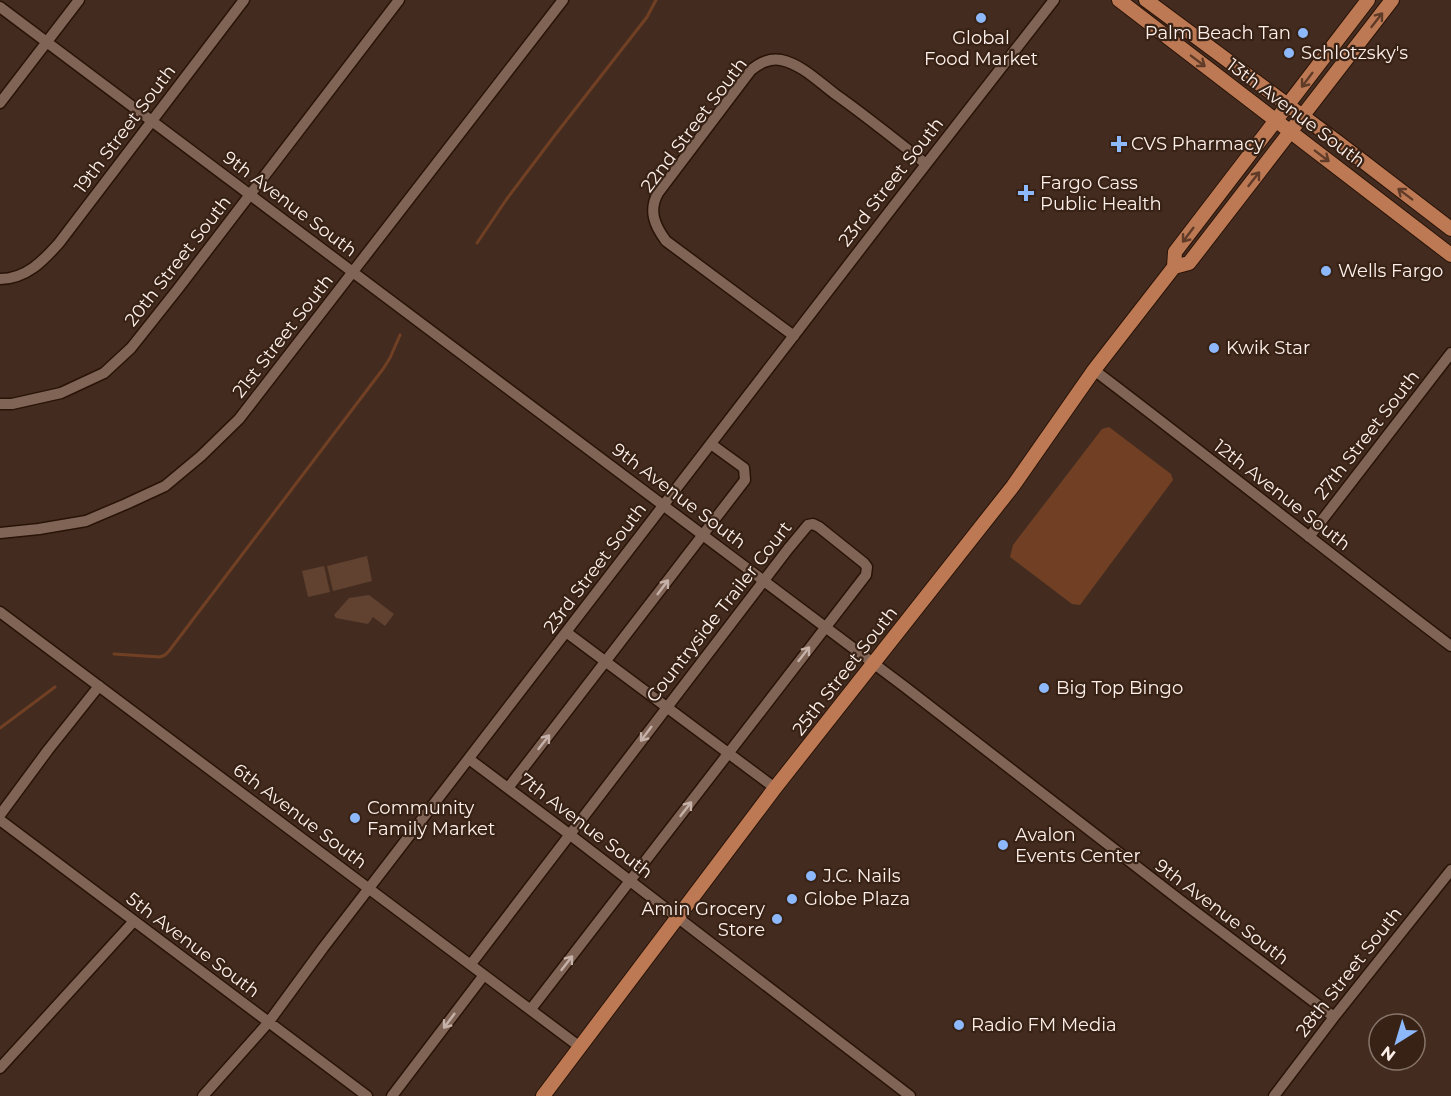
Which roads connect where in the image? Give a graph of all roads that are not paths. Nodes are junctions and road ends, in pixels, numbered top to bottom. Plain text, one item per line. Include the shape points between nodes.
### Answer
1 (79, 0) edge
2 (244, 0) edge
3 (399, 0) edge
4 (563, 0) edge
5 (1054, 0) edge
6 (1119, 0) edge
7 (1146, 0) edge
8 (1368, 0) edge
9 (1392, 0) edge
10 (0, 7) edge
11 (47, 42) junction
12 (0, 103) edge
13 (1288, 106) junction
14 (1302, 117) junction
15 (1276, 120) junction
16 (151, 121) junction
17 (1291, 132) junction
18 (926, 164) junction
19 (250, 195) junction
20 (1451, 229) edge
21 (1451, 255) edge
22 (1174, 267) junction
23 (354, 272) junction
24 (0, 279) edge
25 (794, 336) junction
26 (1451, 353) edge
27 (1094, 370) junction
28 (0, 404) edge
29 (711, 444) junction
30 (663, 506) junction
31 (0, 533) edge
32 (702, 536) junction
33 (1308, 537) junction
34 (764, 580) junction
35 (0, 612) edge
36 (825, 627) junction
37 (566, 632) junction
38 (1451, 646) edge
39 (606, 662) junction
40 (874, 663) junction
41 (99, 686) junction
42 (666, 707) junction
43 (729, 754) junction
44 (469, 759) junction
45 (775, 788) junction
46 (508, 789) junction
47 (0, 815) edge
48 (0, 820) edge
49 (569, 834) junction
50 (1451, 870) edge
51 (630, 881) junction
52 (369, 889) junction
53 (678, 917) junction
54 (134, 921) junction
55 (471, 964) junction
56 (484, 975) junction
57 (531, 1009) junction
58 (1334, 1017) junction
59 (268, 1023) junction
60 (580, 1047) junction
61 (0, 1068) edge
62 (202, 1096) edge
63 (367, 1096) edge
64 (392, 1096) edge
65 (543, 1096) edge
66 (910, 1096) edge
67 (1274, 1096) edge

1 - 11 street
2 - 16 street, 19th Street South
3 - 19 street, 20th Street South
4 - 23 street, 21st Street South
5 - 18 street, 23rd Street South
6 -> 15 main road, 13th Avenue South
7 - 13 main road, 13th Avenue South
8 -> 13 main road, 25th Street South
14 -> 9 main road, 25th Street South
10 - 11 street, 9th Avenue South
11 - 12 street
11 - 16 street, 9th Avenue South
13 - 14 main road, 13th Avenue South
13 - 15 main road, 25th Street South
14 - 17 main road, 25th Street South
20 -> 14 main road, 13th Avenue South
15 - 17 main road, 13th Avenue South
15 -> 22 main road, 25th Street South via 1175,252
16 - 19 street, 9th Avenue South
16 - 24 street, 19th Street South via 43,260 27,272
17 -> 21 main road, 13th Avenue South
22 -> 17 main road, 25th Street South via 1189,263
18 - 25 street, 23rd Street South
18 - 25 street, 22nd Street South via 800,68 781,60 766,61 752,70 695,144 654,200 652,211 658,231 666,241
19 - 23 street, 9th Avenue South
19 - 28 street, 20th Street South via 130,348 104,372 61,393
22 - 27 main road, 25th Street South
23 - 30 street, 9th Avenue South
23 - 31 street, 21st Street South via 239,419 165,486 86,521
25 - 29 street, 23rd Street South
26 - 33 street, 27th Street South
27 - 33 street, 12th Avenue South
27 - 40 main road, 25th Street South via 1012,486
29 - 30 street, 23rd Street South
29 - 32 street via 744,468 745,480
30 - 32 street, 9th Avenue South
30 - 37 street, 23rd Street South
32 - 34 street, 9th Avenue South
39 -> 32 street
33 - 38 street, 12th Avenue South
34 - 36 street, 9th Avenue South
34 - 36 street, Countryside Trailer Court via 808,525 819,526 867,567 866,575
34 - 42 street, Countryside Trailer Court
35 - 41 street, 6th Avenue South
36 - 40 street, 9th Avenue South
43 -> 36 street, Countryside Trailer Court
37 - 39 street
37 - 44 street, 23rd Street South
39 - 42 street
46 -> 39 street
40 - 45 main road, 25th Street South
40 - 58 street, 9th Avenue South
41 - 47 street
41 - 52 street, 6th Avenue South
42 - 43 street
42 -> 49 street, Countryside Trailer Court
43 - 45 street
51 -> 43 street, Countryside Trailer Court
44 - 46 street, 7th Avenue South
44 - 52 street, 23rd Street South
45 - 53 main road, 25th Street South
46 - 49 street, 7th Avenue South
48 - 54 street, 5th Avenue South
49 - 51 street, 7th Avenue South
49 - 55 street, Countryside Trailer Court
50 - 58 street, 28th Street South
51 - 53 street, 7th Avenue South
57 -> 51 street, Countryside Trailer Court
52 - 55 street, 6th Avenue South
52 - 59 street, 23rd Street South
53 - 60 main road, 25th Street South
53 - 66 street, 7th Avenue South
54 - 59 street, 5th Avenue South
54 - 61 street
55 - 56 street, 6th Avenue South
56 - 57 street, 6th Avenue South
56 -> 64 street
57 - 60 street, 6th Avenue South
58 - 67 street, 28th Street South
59 - 62 street, 23rd Street South
59 - 63 street, 5th Avenue South
60 - 65 main road, 25th Street South

